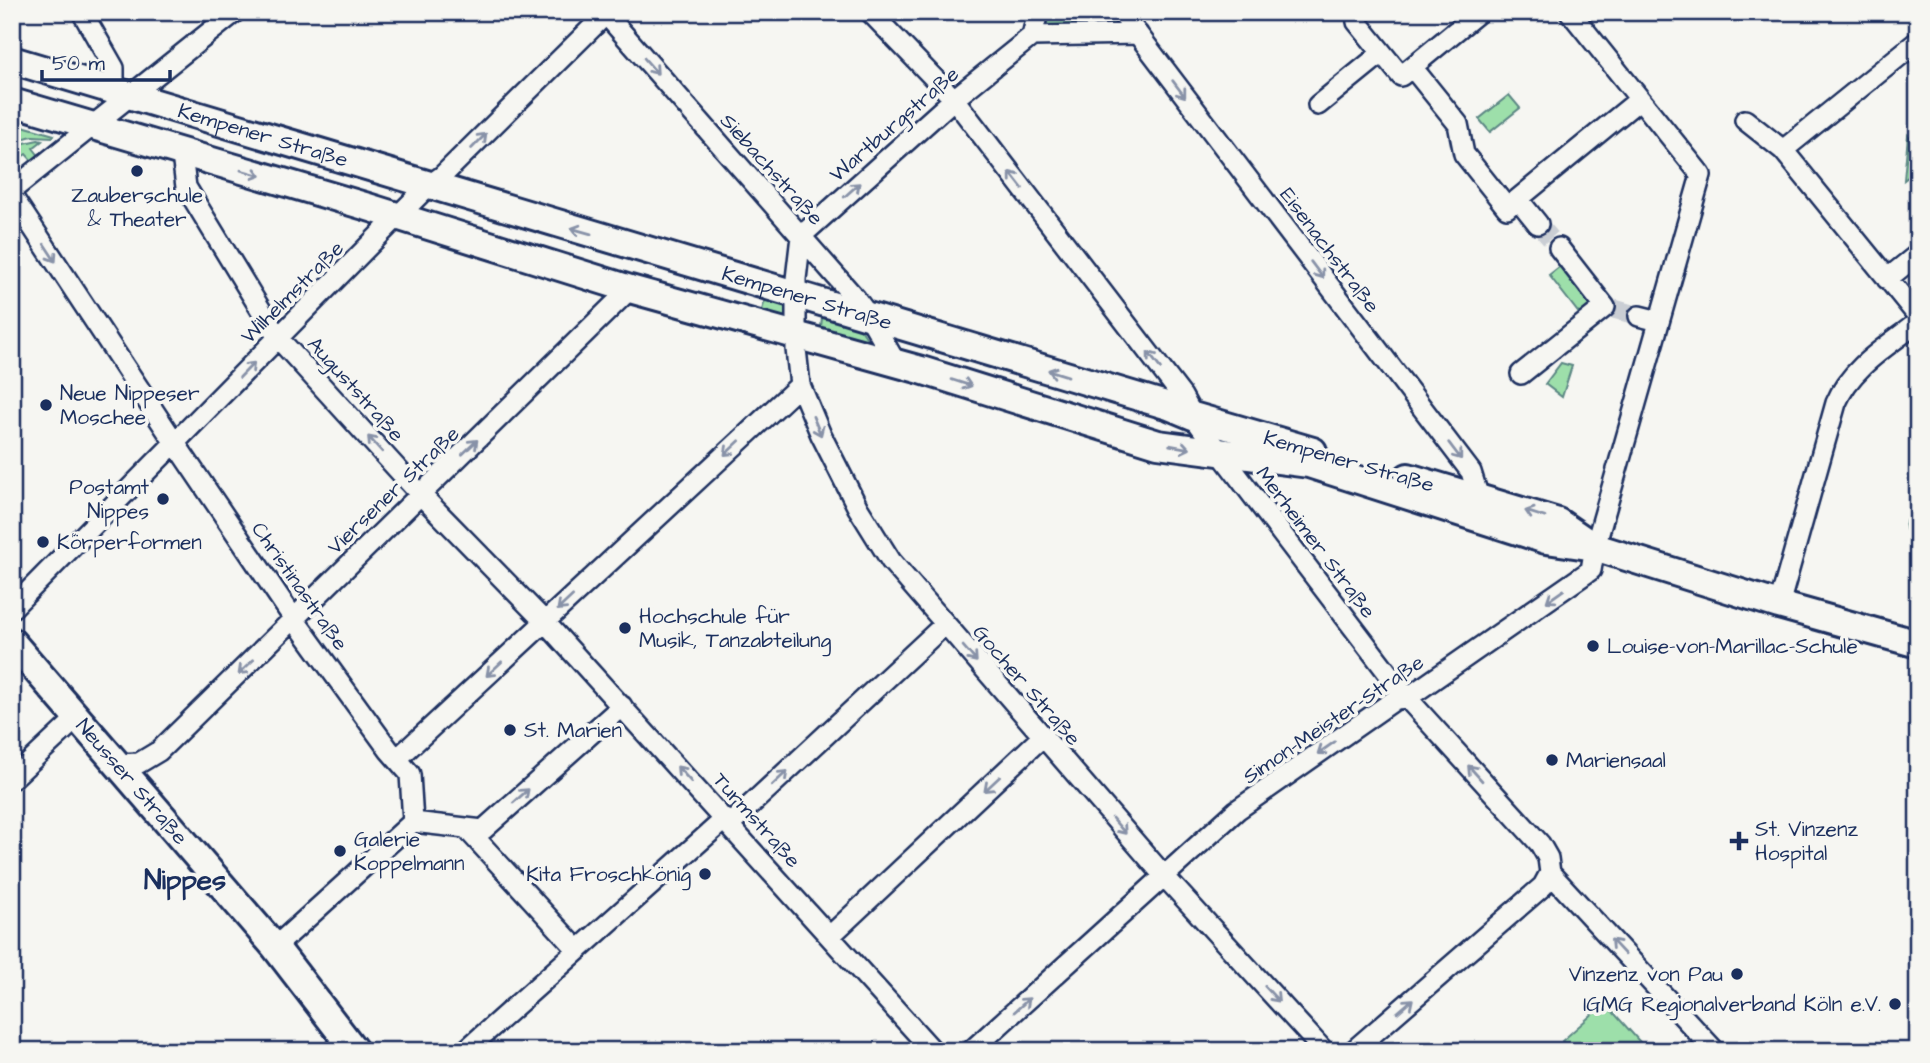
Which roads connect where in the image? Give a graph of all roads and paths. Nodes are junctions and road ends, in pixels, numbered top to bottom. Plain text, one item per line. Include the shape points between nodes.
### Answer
1 (82, 12) edge
2 (235, 12) edge
3 (870, 12) edge
4 (1038, 12) edge
5 (1121, 12) edge
6 (1356, 12) edge
7 (1479, 12) edge
8 (1570, 12) edge
9 (606, 13) edge
10 (1138, 34) junction
11 (1032, 36) junction
12 (1918, 41) edge
13 (1382, 53) junction
14 (12, 60) edge
15 (1412, 67) junction
16 (123, 92) junction
17 (954, 99) junction
18 (1640, 99) junction
19 (12, 102) edge
20 (1318, 106) dead end
21 (1745, 120) dead end
22 (93, 127) junction
23 (1783, 150) junction
24 (185, 155) junction
25 (428, 186) junction
26 (12, 190) edge
27 (12, 196) edge
28 (1518, 199) junction
29 (397, 218) junction
30 (1538, 224) tunnel mouth
31 (801, 236) junction
32 (1559, 248) tunnel mouth
33 (1918, 254) edge
34 (1887, 279) junction
35 (630, 289) junction
36 (796, 295) junction
37 (1639, 316) tunnel mouth
38 (1918, 316) edge
39 (870, 318) junction
40 (1660, 321) junction
41 (1918, 322) edge
42 (797, 337) junction
43 (278, 338) junction
44 (897, 363) junction
45 (1521, 374) dead end
46 (800, 385) junction
47 (1193, 416) junction
48 (175, 443) junction
49 (1218, 450) junction
50 (421, 495) junction
51 (1479, 498) junction
52 (1595, 547) junction
53 (1779, 605) junction
54 (12, 608) edge
55 (294, 619) junction
56 (545, 622) junction
57 (944, 625) junction
58 (12, 642) edge
59 (1918, 644) edge
60 (1406, 698) junction
61 (622, 706) junction
62 (78, 717) junction
63 (1042, 737) junction
64 (397, 759) junction
65 (119, 764) junction
66 (12, 779) edge
67 (413, 822) junction
68 (728, 822) junction
69 (466, 828) junction
70 (1550, 873) junction
71 (1165, 877) junction
72 (830, 936) junction
73 (275, 947) junction
74 (578, 950) junction
75 (355, 1051) edge
76 (465, 1051) edge
77 (933, 1051) edge
78 (971, 1051) edge
79 (1324, 1051) edge
80 (1353, 1051) edge
81 (1715, 1051) edge

1 - 16 street
2 - 16 street
3 - 17 street, Merheimer Straße
4 - 11 street
5 - 10 street, Eisenachstraße
6 - 13 street via 1357,22
7 - 15 street
8 - 18 street
25 -> 9 street, Wilhelmstraße
9 -> 31 street, Siebachstraße
10 - 11 street
10 -> 51 street, Eisenachstraße via 1471,472
11 - 17 street, Wartburgstraße
12 - 23 street
13 - 15 street via 1401,76
13 - 20 street
14 - 16 main road, Kempener Straße
15 - 28 street via 1458,124 1464,154 1488,185 1507,208
16 - 22 street
16 - 25 main road, Kempener Straße
31 -> 17 street, Wartburgstraße
47 -> 17 street, Merheimer Straße
18 - 28 street
18 - 40 street, Simon-Meister-Straße via 1701,175
19 - 22 main road, Kempener Straße
21 - 23 street
22 - 24 main road, Kempener Straße
22 - 26 street
23 - 34 street
24 -> 29 main road, Kempener Straße
24 - 43 street, Auguststraße via 186,187
25 - 29 street, Wilhelmstraße
36 -> 25 main road, Kempener Straße
27 -> 48 street, Christinastraße
28 - 30 street
29 - 35 main road, Kempener Straße
29 - 43 street, Wilhelmstraße
31 - 36 street
31 - 39 street, Siebachstraße
32 - 45 street via 1610,308
33 - 34 street
34 - 38 street
35 - 42 main road, Kempener Straße
50 -> 35 street, Viersener Straße
36 - 39 main road, Kempener Straße
36 - 42 street, Gocher Straße
37 - 40 street
39 - 44 street, Siebachstraße
47 -> 39 main road, Kempener Straße
40 - 52 street, Simon-Meister-Straße
41 - 53 street via 1843,385
42 - 44 main road, Kempener Straße
42 - 46 street, Gocher Straße
48 -> 43 street, Wilhelmstraße
50 -> 43 street, Auguststraße
44 -> 49 main road, Kempener Straße via 1158,444
46 -> 56 street
46 -> 57 street, Gocher Straße via 858,508 891,561
47 - 49 street, Merheimer Straße
47 - 51 main road, Kempener Straße
48 - 54 street, Wilhelmstraße
48 - 55 street, Christinastraße
49 - 52 main road, Kempener Straße via 1309,464 1557,543
49 - 60 street, Merheimer Straße
50 - 55 street, Viersener Straße
50 - 56 street, Auguststraße
52 -> 51 main road, Kempener Straße via 1558,522
52 - 53 main road, Kempener Straße
52 -> 60 street, Simon-Meister-Straße via 1589,572
53 - 59 main road, Kempener Straße
55 - 64 street, Christinastraße
55 -> 65 street, Viersener Straße via 159,751 139,763
56 - 61 street, Turmstraße
56 -> 64 street
57 -> 63 street, Gocher Straße
68 -> 57 street
58 - 62 main road, Neusser Straße
70 -> 60 street, Merheimer Straße via 1540,844
60 -> 71 street, Simon-Meister-Straße via 1396,699 1237,810
68 -> 61 street, Turmstraße
69 -> 61 street via 483,830
62 - 65 main road, Neusser Straße
62 - 66 street
63 -> 71 street, Gocher Straße
63 -> 72 street
64 - 67 street, Christinastraße via 410,774
65 - 73 main road, Neusser Straße
67 - 69 street
67 - 73 street
68 - 72 street, Turmstraße
68 - 74 street
69 - 74 street
80 -> 70 street via 1544,886
81 -> 70 street, Merheimer Straße
78 -> 71 street, Simon-Meister-Straße
71 -> 79 street, Gocher Straße
72 - 77 street, Turmstraße
73 - 75 main road, Neusser Straße
74 - 76 street

